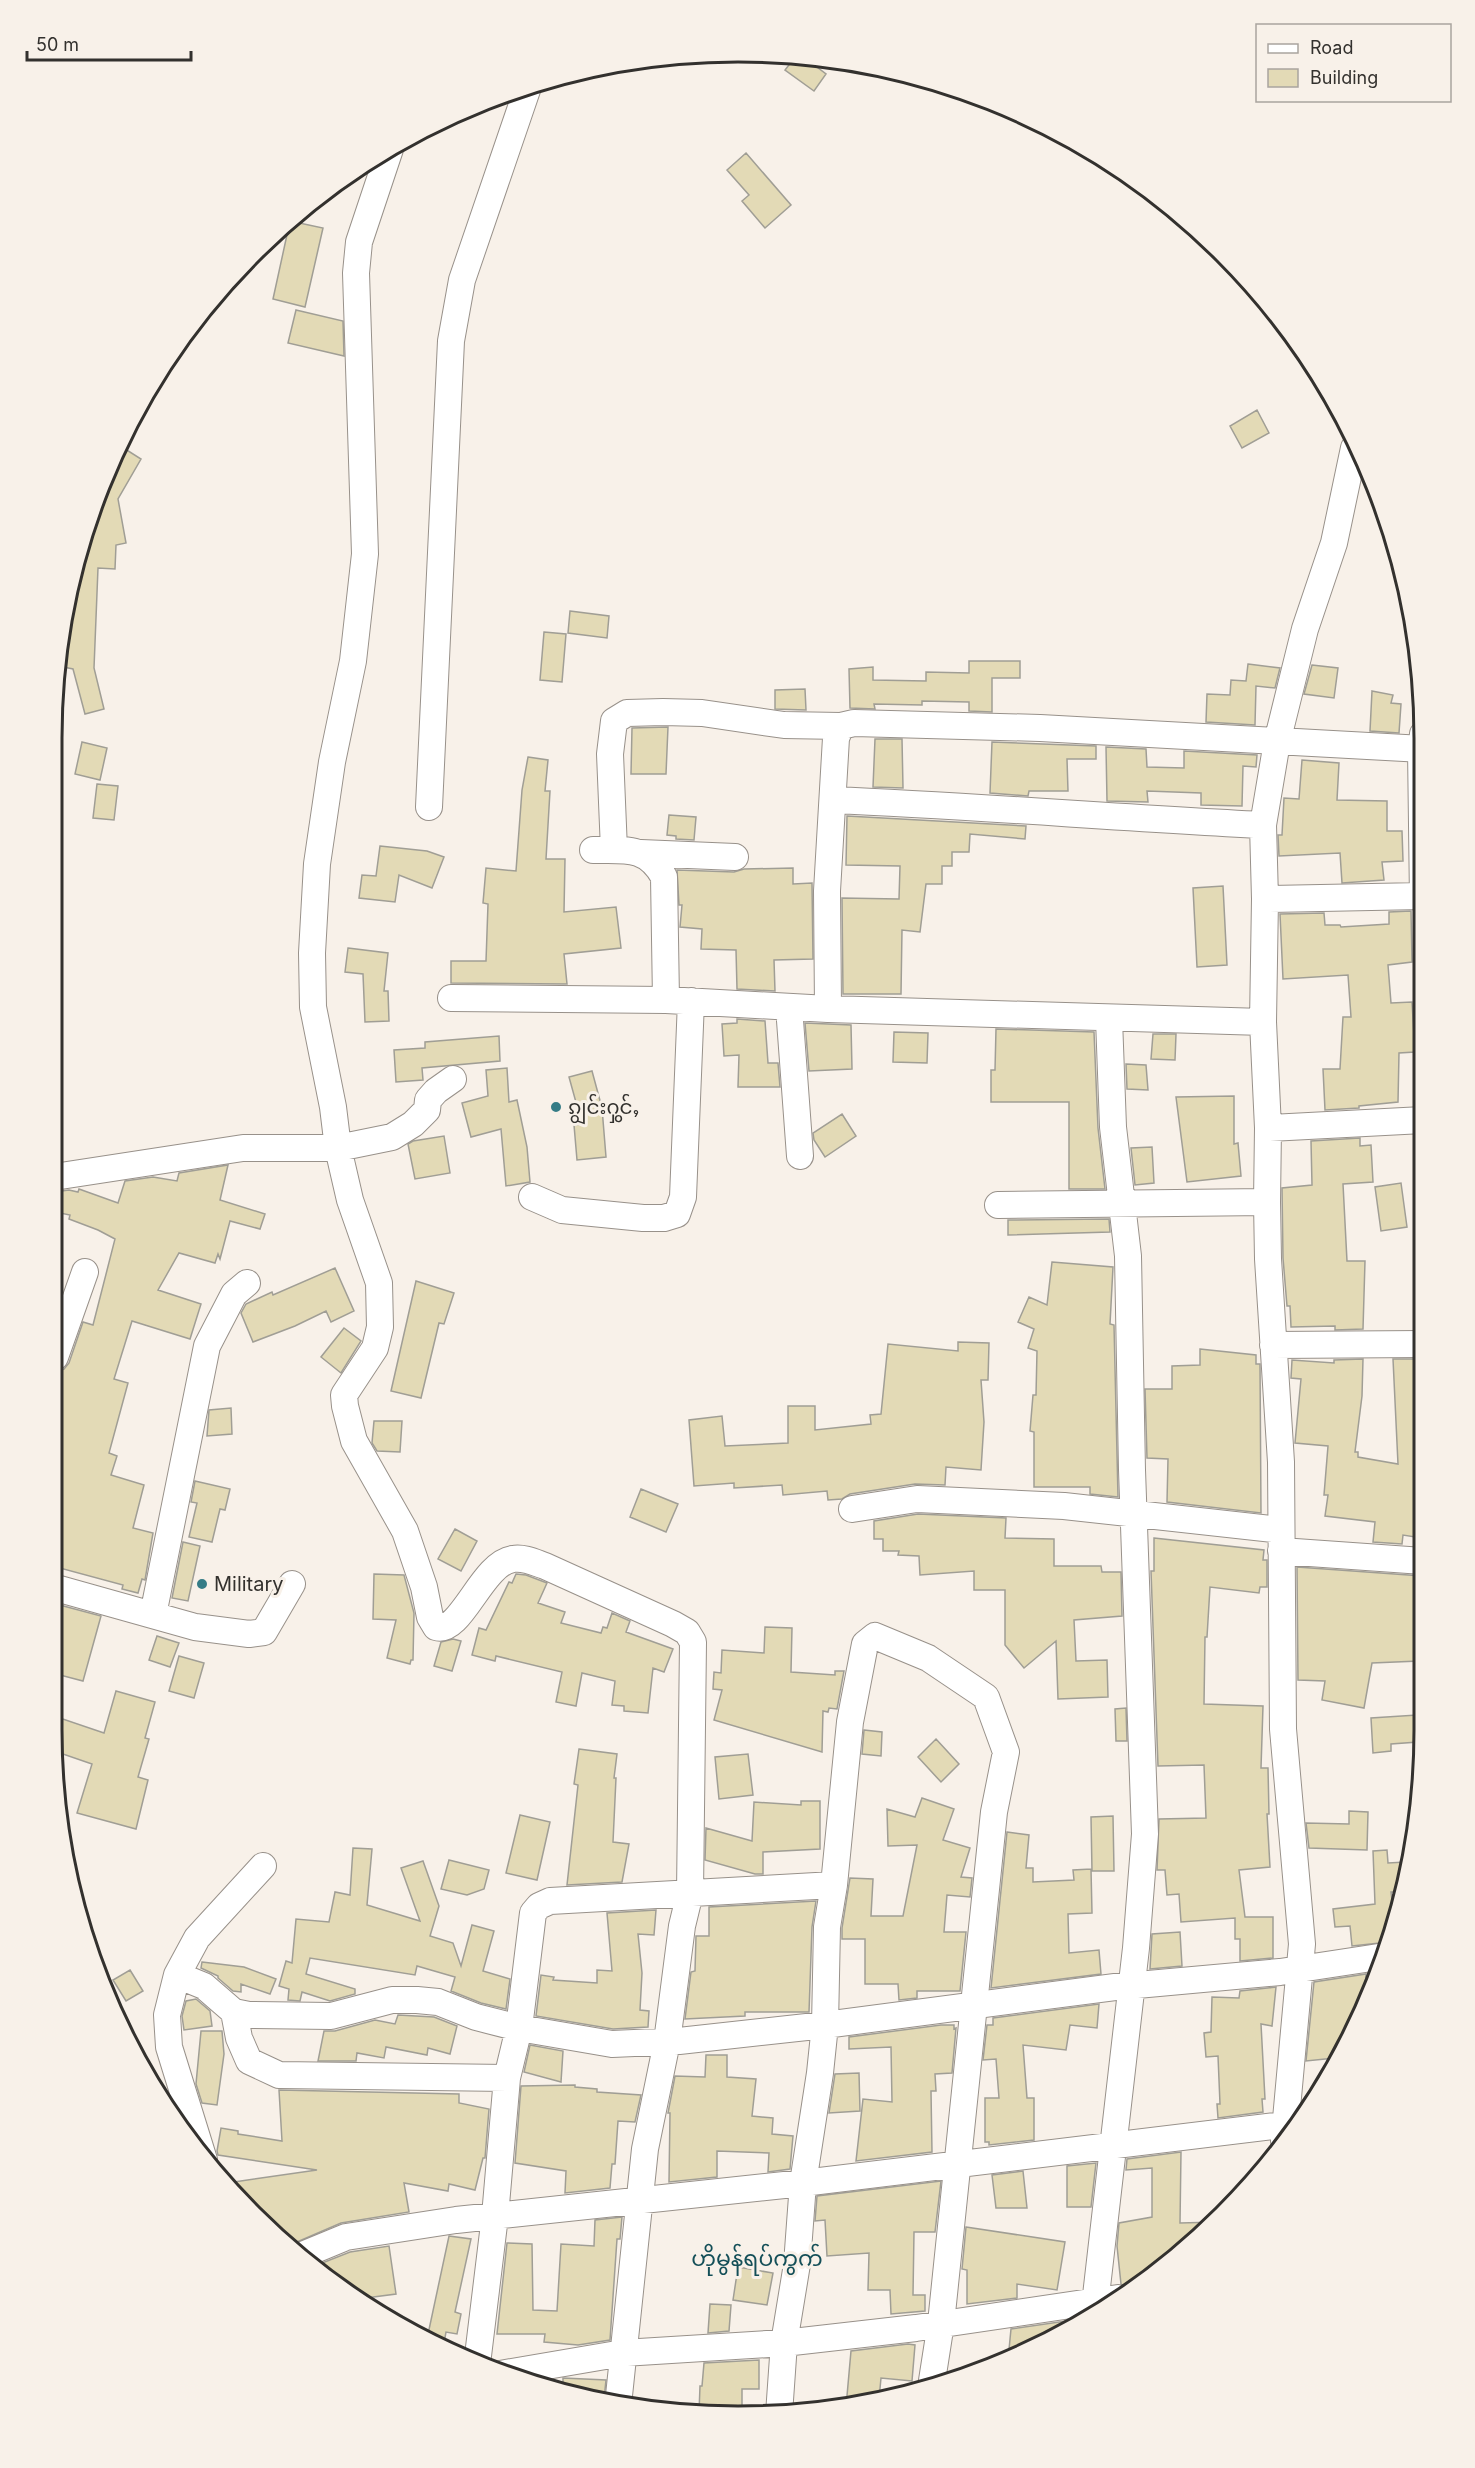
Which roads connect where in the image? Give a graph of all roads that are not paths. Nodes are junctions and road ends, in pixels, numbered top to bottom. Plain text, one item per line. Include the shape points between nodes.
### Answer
1 (525, 96) edge
2 (386, 160) edge
3 (1352, 457) edge
4 (841, 726) junction
5 (1277, 742) junction
6 (1414, 744) edge
7 (833, 800) junction
8 (429, 807) dead end
9 (1263, 825) junction
10 (641, 853) junction
11 (735, 857) dead end
12 (1414, 898) edge
13 (1265, 899) junction
14 (451, 998) dead end
15 (678, 1000) junction
16 (789, 1007) junction
17 (828, 1010) junction
18 (1109, 1019) junction
19 (1263, 1022) junction
20 (453, 1079) dead end
21 (1414, 1120) edge
22 (1268, 1128) junction
23 (338, 1148) junction
24 (800, 1156) dead end
25 (62, 1176) edge
26 (532, 1197) dead end
27 (1267, 1202) junction
28 (1122, 1204) junction
29 (998, 1205) dead end
30 (85, 1272) dead end
31 (247, 1283) dead end
32 (62, 1337) edge
33 (1414, 1344) edge
34 (1273, 1345) junction
35 (852, 1509) dead end
36 (1134, 1514) junction
37 (1281, 1540) junction
38 (1414, 1560) edge
39 (292, 1584) dead end
40 (62, 1590) edge
41 (153, 1615) junction
42 (263, 1866) dead end
43 (834, 1886) junction
44 (690, 1893) junction
45 (1374, 1958) edge
46 (1300, 1969) junction
47 (177, 1975) junction
48 (1132, 1986) junction
49 (974, 2006) junction
50 (234, 2012) junction
51 (825, 2025) junction
52 (519, 2028) junction
53 (667, 2042) junction
54 (507, 2078) junction
55 (1291, 2119) edge
56 (1282, 2131) edge
57 (196, 2136) edge
58 (1114, 2144) junction
59 (957, 2164) junction
60 (803, 2183) junction
61 (639, 2201) junction
62 (495, 2216) junction
63 (308, 2253) edge
64 (1103, 2299) edge
65 (1094, 2305) edge
66 (940, 2323) junction
67 (784, 2343) junction
68 (623, 2353) junction
69 (478, 2355) edge
70 (519, 2371) edge
71 (932, 2377) edge
72 (619, 2396) edge
73 (780, 2405) edge

1 - 8 street via 462,280 452,342
2 - 23 street via 359,242 356,273 365,554 353,661 316,864 313,1007
3 - 5 street via 1334,543 1305,629
4 - 5 street via 854,723 1040,728
4 - 7 street via 836,738
4 - 10 street via 784,725 702,713 627,713 614,722 604,850
5 - 6 street
5 - 9 street
7 - 9 street
7 - 17 street via 827,891
9 - 13 street
10 - 11 street
10 - 15 street via 656,862 664,877
12 - 13 street
13 - 19 street
14 - 15 street
15 - 16 street
15 - 26 street via 682,1197 677,1214 643,1218 562,1210
16 - 17 street
16 - 24 street
17 - 18 street
18 - 19 street
18 - 28 street via 1113,1127
19 - 22 street
20 - 23 street via 428,1100 427,1110 414,1124 392,1137
21 - 22 street
22 - 27 street
23 - 25 street via 243,1148
23 - 44 street via 350,1200 379,1283 380,1327 375,1348 344,1395 345,1406 354,1441 405,1531 432,1623 441,1629 454,1623 482,1583 513,1558 546,1566 687,1632 693,1642
27 - 28 street
27 - 34 street
28 - 29 street
28 - 36 street via 1128,1256
30 - 32 street
31 - 41 street via 234,1294 207,1346
33 - 34 street
34 - 37 street via 1281,1462
35 - 36 street via 917,1499 1064,1506
36 - 37 street
36 - 48 street via 1145,1834
37 - 38 street
37 - 46 street via 1283,1729 1302,1944
39 - 41 street via 264,1632 249,1634 195,1627
40 - 41 street
42 - 47 street via 197,1938
43 - 44 street
43 - 49 street via 850,1722 865,1644 875,1636 928,1658 986,1697 1006,1752 994,1812
43 - 51 street via 827,1927
44 - 52 street via 550,1901 539,1906 533,1913
44 - 53 street
45 - 46 street
46 - 48 street
46 - 55 street
47 - 50 street via 204,1986
47 - 57 street via 167,2015 169,2047
48 - 49 street
48 - 58 street
49 - 51 street
49 - 59 street
50 - 52 street via 331,2016 392,2000 417,2000 438,2002
50 - 54 street via 249,2061 279,2075
51 - 53 street
51 - 60 street
52 - 53 street via 612,2044
52 - 54 street
53 - 61 street via 645,2149
54 - 62 street
56 - 58 street
58 - 59 street
58 - 64 street
59 - 60 street
59 - 66 street
60 - 61 street
60 - 67 street via 797,2264
61 - 62 street
61 - 68 street
62 - 63 street via 346,2237
62 - 69 street
65 - 66 street
66 - 67 street
66 - 71 street
67 - 68 street
67 - 73 street
68 - 70 street
68 - 72 street

